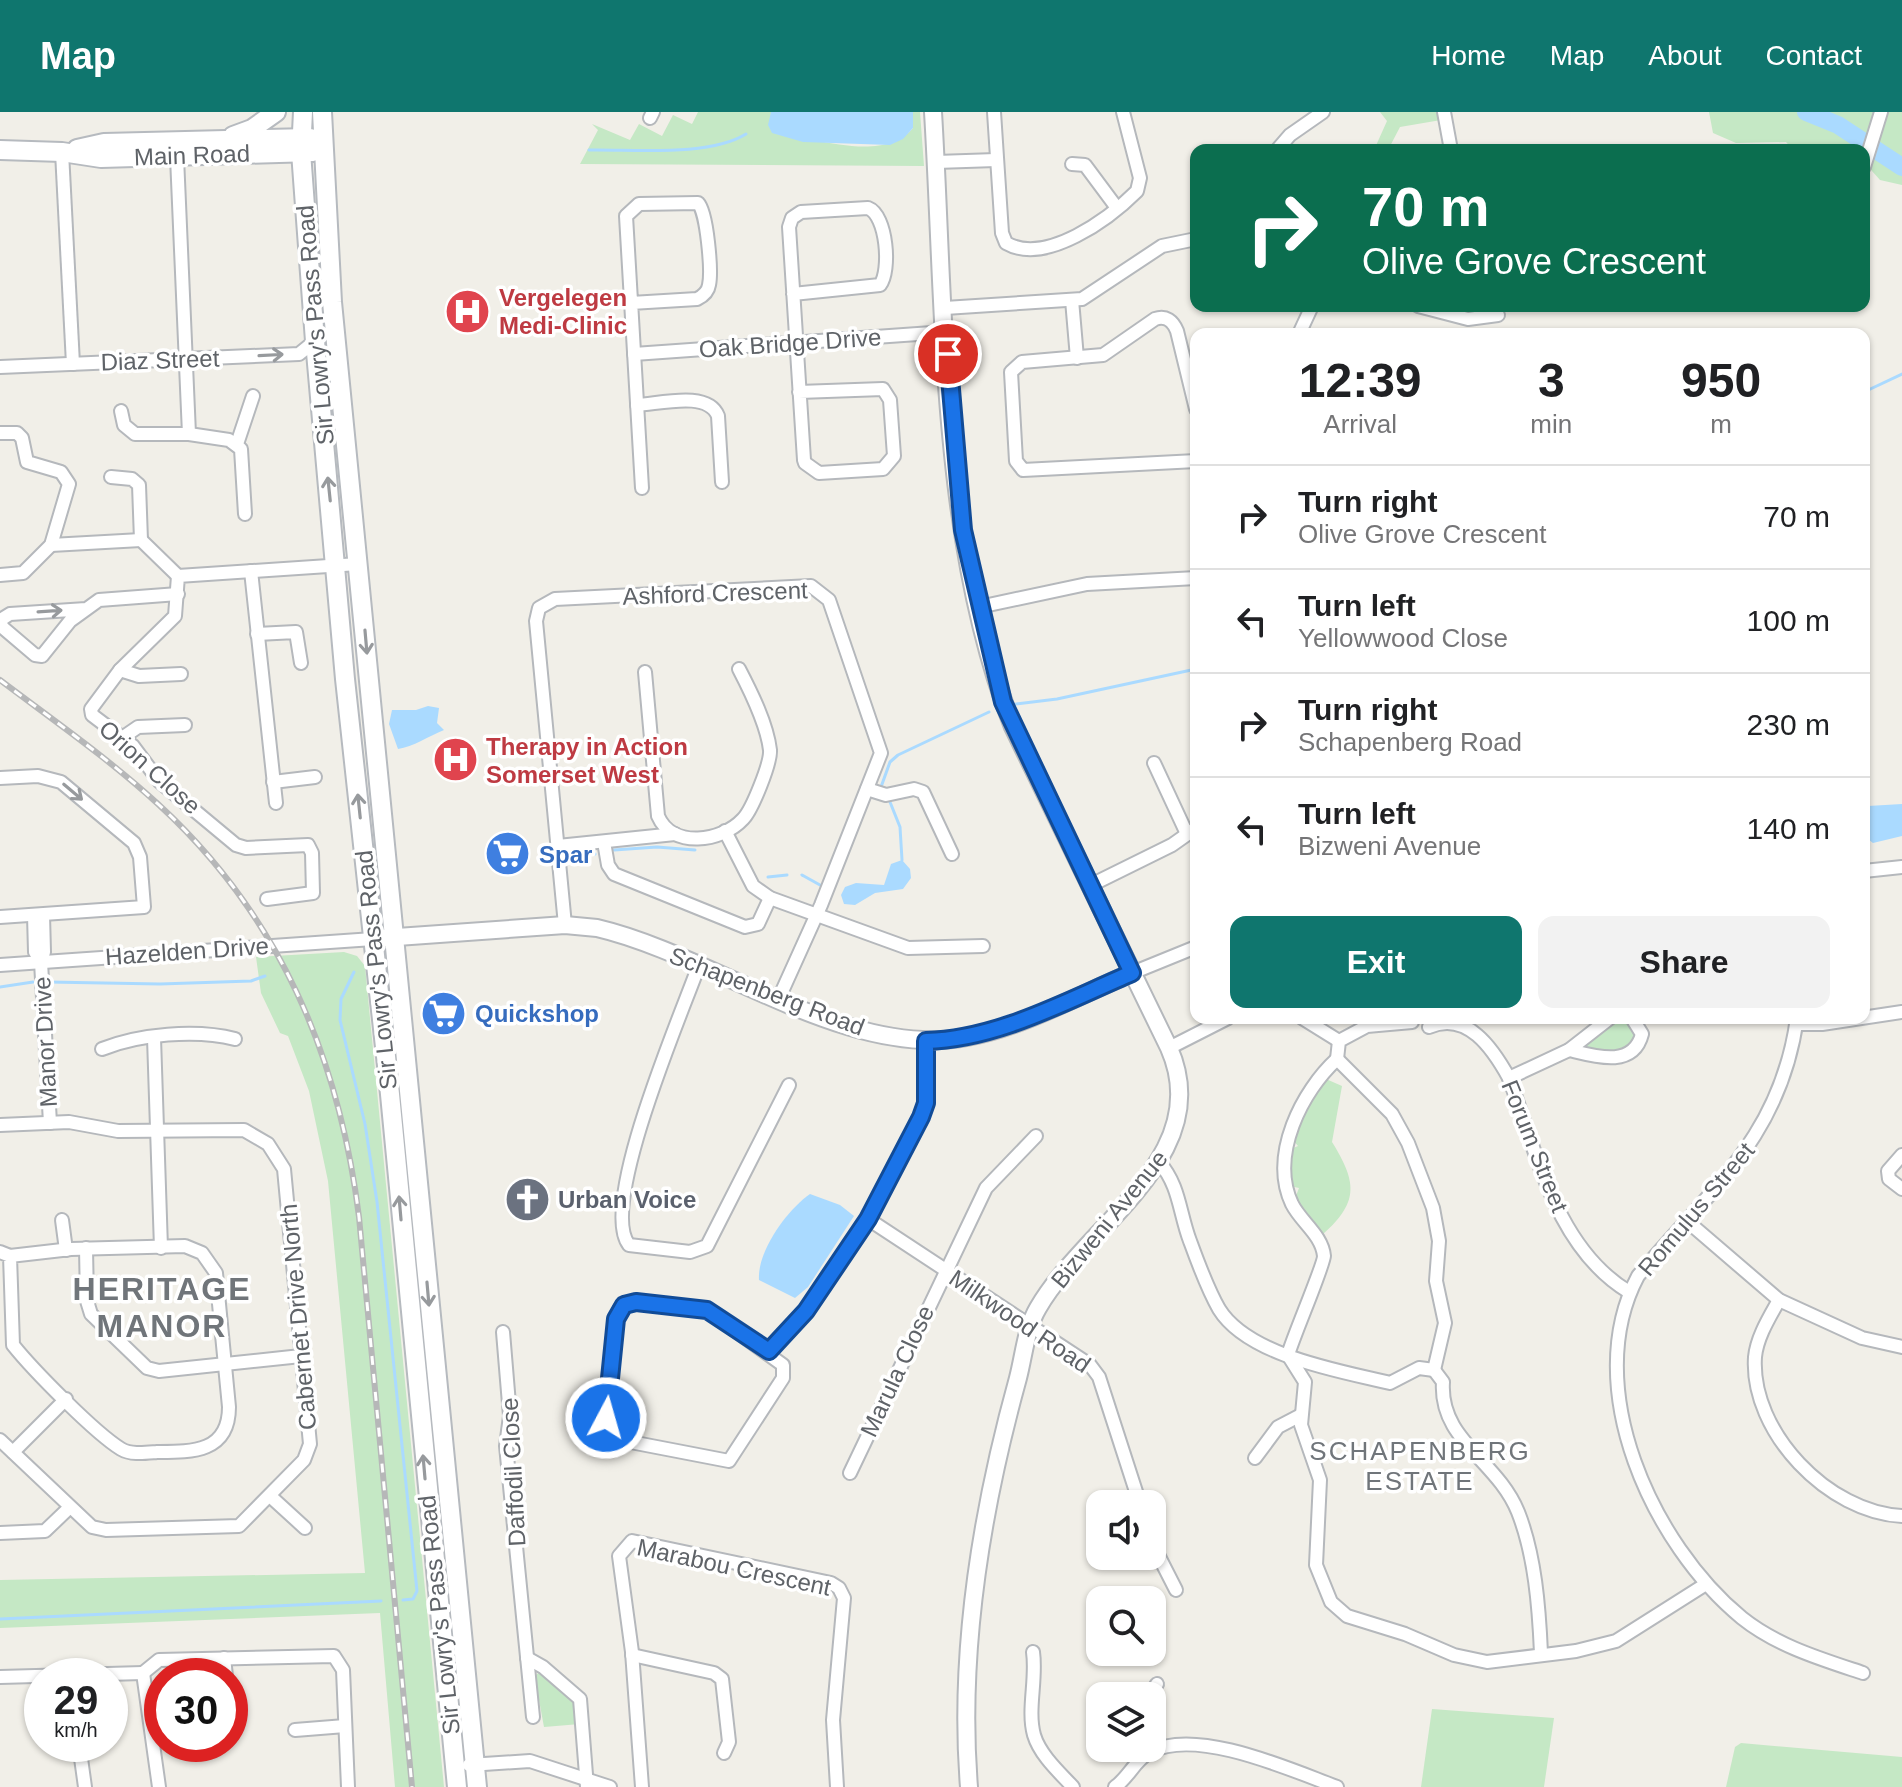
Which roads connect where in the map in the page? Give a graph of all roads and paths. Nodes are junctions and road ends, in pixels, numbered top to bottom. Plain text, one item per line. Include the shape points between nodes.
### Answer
1 (276, 112) edge
2 (303, 112) edge
3 (322, 112) edge
4 (933, 112) edge
5 (994, 112) edge
6 (1123, 112) edge
7 (1323, 112) edge
8 (1444, 112) edge
9 (1881, 112) edge
10 (215, 142) junction
11 (1282, 144) edge
12 (1450, 144) edge
13 (322, 145) junction
14 (300, 146) junction
15 (1870, 149) edge
16 (0, 150) edge
17 (62, 152) junction
18 (177, 157) junction
19 (996, 160) junction
20 (936, 162) junction
21 (1072, 164) dead end
22 (1117, 208) junction
23 (1190, 240) edge
24 (793, 294) junction
25 (1072, 300) junction
26 (631, 303) junction
27 (945, 308) junction
28 (1441, 312) edge
29 (1498, 315) dead end
30 (1468, 319) junction
31 (1469, 328) edge
32 (946, 332) junction
33 (315, 341) junction
34 (796, 344) junction
35 (634, 354) junction
36 (1077, 358) junction
37 (186, 359) junction
38 (73, 364) junction
39 (0, 367) edge
40 (1190, 384) edge
41 (799, 392) junction
42 (253, 396) dead end
43 (637, 405) junction
44 (121, 411) dead end
45 (0, 433) edge
46 (189, 434) junction
47 (237, 444) junction
48 (1190, 461) edge
49 (111, 477) dead end
50 (722, 482) dead end
51 (642, 488) dead end
52 (245, 514) dead end
53 (141, 540) junction
54 (51, 545) junction
55 (358, 564) junction
56 (337, 567) junction
57 (251, 571) junction
58 (0, 575) edge
59 (178, 576) junction
60 (1190, 578) edge
61 (178, 594) junction
62 (979, 607) junction
63 (86, 609) junction
64 (257, 634) junction
65 (301, 663) dead end
66 (739, 669) dead end
67 (120, 670) junction
68 (645, 672) dead end
69 (181, 674) dead end
70 (185, 725) dead end
71 (122, 738) junction
72 (1154, 763) dead end
73 (315, 777) dead end
74 (0, 778) edge
75 (273, 782) junction
76 (867, 789) junction
77 (276, 803) dead end
78 (1190, 829) edge
79 (725, 831) junction
80 (1190, 832) edge
81 (675, 834) junction
82 (604, 842) junction
83 (558, 846) junction
84 (952, 854) dead end
85 (1902, 867) edge
86 (1870, 870) edge
87 (1089, 886) junction
88 (770, 898) junction
89 (267, 899) dead end
90 (38, 915) junction
91 (815, 915) junction
92 (0, 917) edge
93 (565, 925) junction
94 (393, 938) junction
95 (373, 939) junction
96 (983, 946) dead end
97 (1190, 949) edge
98 (41, 962) junction
99 (0, 965) edge
100 (699, 965) junction
101 (1132, 973) junction
102 (779, 998) junction
103 (1902, 1012) edge
104 (1870, 1017) edge
105 (1216, 1024) edge
106 (1312, 1024) edge
107 (1365, 1024) edge
108 (1442, 1024) edge
109 (1456, 1024) edge
110 (1602, 1024) edge
111 (1636, 1024) edge
112 (1796, 1024) edge
113 (1429, 1027) dead end
114 (154, 1038) junction
115 (235, 1039) dead end
116 (926, 1041) junction
117 (1339, 1041) junction
118 (1169, 1048) junction
119 (102, 1049) dead end
120 (1569, 1050) junction
121 (1337, 1059) junction
122 (1509, 1078) junction
123 (789, 1085) dead end
124 (50, 1123) junction
125 (0, 1125) edge
126 (160, 1131) junction
127 (1036, 1136) dead end
128 (1902, 1155) edge
129 (1159, 1162) junction
130 (1902, 1189) edge
131 (868, 1219) junction
132 (62, 1220) dead end
133 (1687, 1221) junction
134 (86, 1248) junction
135 (161, 1248) junction
136 (66, 1250) junction
137 (5, 1254) edge
138 (944, 1269) junction
139 (1629, 1292) junction
140 (1779, 1300) junction
141 (1031, 1326) junction
142 (503, 1332) dead end
143 (1902, 1347) edge
144 (769, 1351) junction
145 (1288, 1355) junction
146 (301, 1356) junction
147 (224, 1364) junction
148 (1434, 1370) junction
149 (66, 1399) junction
150 (1301, 1415) junction
151 (0, 1440) edge
152 (13, 1452) junction
153 (1255, 1458) dead end
154 (850, 1473) dead end
155 (1135, 1490) edge
156 (270, 1496) junction
157 (69, 1508) junction
158 (1902, 1516) edge
159 (305, 1528) dead end
160 (0, 1533) edge
161 (1166, 1570) edge
162 (1706, 1584) junction
163 (1176, 1590) dead end
164 (1033, 1652) dead end
165 (1541, 1653) junction
166 (632, 1655) junction
167 (224, 1658) edge
168 (527, 1658) junction
169 (143, 1673) joint
170 (1863, 1673) dead end
171 (128, 1674) edge
172 (0, 1677) edge
173 (24, 1677) edge
174 (533, 1717) dead end
175 (345, 1726) junction
176 (295, 1730) dead end
177 (1166, 1748) edge
178 (724, 1753) dead end
179 (82, 1762) edge
180 (1139, 1762) edge
181 (476, 1765) junction
182 (455, 1767) junction
183 (588, 1782) edge
184 (1118, 1786) edge
185 (85, 1787) edge
186 (159, 1787) edge
187 (348, 1787) edge
188 (457, 1787) edge
189 (477, 1787) edge
190 (610, 1787) edge
191 (642, 1787) edge
192 (837, 1787) edge
193 (969, 1787) edge
194 (1073, 1787) edge
195 (1337, 1787) edge

1 - 10 main road via 252,129
2 - 14 main road
3 - 13 main road
4 - 20 street, Bizweni Avenue
5 - 19 street
6 - 22 street via 1140,182 1135,194
7 - 11 street
8 - 12 street
9 - 15 street
10 - 14 main road, Main Road
10 - 17 main road, Main Road via 104,143
13 - 14 main road, Main Road
13 - 55 main road, Sir Lowry's Pass Road
14 - 18 main road, Main Road
14 - 33 main road, Sir Lowry's Pass Road
16 - 17 main road, Main Road
17 - 18 main road, Main Road via 101,158
17 - 38 street
18 - 37 street
19 - 20 street
19 - 22 street via 1002,233 1010,245 1069,242
20 - 27 street, Bizweni Avenue
21 - 22 street via 1085,165
23 - 25 street via 1162,246 1093,294
24 - 24 street via 880,285 885,272 878,213 868,208 794,215 789,227
24 - 34 street
25 - 27 street
25 - 36 street
26 - 26 street via 697,299 706,293 710,282 705,215 698,203 639,204 628,212
26 - 35 street
27 - 32 street, Bizweni Avenue
28 - 30 street
29 - 30 street
30 - 31 street
32 - 34 street, Oak Bridge Drive
32 - 62 street, Bizweni Avenue via 958,494
37 -> 33 street, Diaz Street via 299,354
56 -> 33 main road, Sir Lowry's Pass Road
34 - 35 street, Oak Bridge Drive
34 - 41 street
35 - 43 street
36 - 40 street via 1103,355 1155,319 1168,319 1177,331
36 - 48 street via 1022,362 1012,369 1016,461 1023,470
37 - 38 street, Diaz Street
37 - 46 street
38 - 39 street, Diaz Street
41 - 41 street via 809,469 879,469 891,463 890,400 883,389
42 - 47 street
43 - 50 street via 703,401 714,406
43 - 51 street
44 - 46 street via 124,425 135,434
45 - 54 street via 17,433 30,464 61,472 69,480
46 - 47 street
47 - 52 street via 244,456
49 - 53 street via 139,485
53 - 54 street
53 - 59 street
54 - 58 street via 23,573
55 - 56 street
55 -> 94 main road, Sir Lowry's Pass Road
56 - 57 street
95 -> 56 main road, Sir Lowry's Pass Road
57 - 59 street
57 - 64 street
59 - 61 street, Orion Close
60 - 62 street via 1087,584
61 - 63 street via 109,598
61 - 67 street, Orion Close via 175,616
62 - 87 street, Bizweni Avenue via 1008,715
63 -> 63 street via 42,656 1,626 10,614
64 - 65 street via 296,632
64 - 75 street
66 - 79 street via 770,756 746,817
67 - 69 street via 139,676
67 - 71 street, Orion Close via 91,712
68 - 81 street via 658,816
70 - 71 street via 138,727
71 - 89 street, Orion Close via 159,781 238,846 310,847 313,893
72 - 78 street
73 - 75 street
74 -> 90 street via 38,776 61,782 138,850 144,907
75 - 77 street
76 - 83 street, Ashford Crescent via 879,745 829,600 818,589 550,599 539,608 536,621
76 - 84 street via 886,795 923,792
76 - 91 street, Ashford Crescent
79 - 81 street via 706,838
79 - 88 street via 753,886
80 - 87 street
81 - 82 street
82 - 83 street
82 - 88 street via 614,874 745,927 758,924
83 - 93 street, Ashford Crescent
85 - 86 street
87 - 101 street, Bizweni Avenue
88 - 91 street
90 - 92 street
90 - 98 street, Manor Drive
91 - 96 street via 908,948
91 - 102 street, Ashford Crescent
93 - 94 street, Schapenberg Road
93 - 100 street, Schapenberg Road via 613,932
94 - 95 street, Schapenberg Road
94 -> 181 main road, Sir Lowry's Pass Road
95 - 98 street, Hazelden Drive
182 -> 95 main road, Sir Lowry's Pass Road
97 - 101 street
98 - 99 street, Hazelden Drive
98 - 124 street, Manor Drive
100 - 102 street, Schapenberg Road
100 - 123 street via 631,1155 623,1231 629,1245 690,1252 707,1246
101 - 116 street, Schapenberg Road via 996,1029
101 - 118 street, Bizweni Avenue
102 - 116 street, Schapenberg Road via 860,1030
103 - 104 street
105 - 118 street
106 - 117 street
107 - 117 street
108 - 113 street, Forum Street
109 - 122 street, Forum Street via 1471,1030 1498,1057
110 - 120 street
111 - 120 street via 1642,1034 1628,1054 1610,1059
112 - 133 street, Romulus Street via 1787,1072 1771,1112
114 - 115 street
114 - 119 street
114 - 126 street
116 - 131 street via 923,1113
117 - 121 street
118 - 129 street, Bizweni Avenue via 1181,1078 1179,1121
120 - 122 street
121 - 145 street via 1314,1081 1291,1130 1287,1187 1324,1260
121 - 148 street via 1392,1114 1433,1208 1439,1241 1436,1281 1445,1323
122 - 139 street, Forum Street via 1553,1197 1580,1250
124 - 125 street
124 - 126 street
126 - 135 street
126 - 146 street, Cabernet Drive North via 244,1130 256,1134 283,1162
127 - 138 street, Marula Close via 986,1188
128 - 130 street via 1888,1171 1889,1179
129 - 141 street, Bizweni Avenue via 1054,1284
129 - 145 street via 1176,1186 1187,1232 1219,1308 1250,1338
131 - 138 street, Milkwood Road
131 - 144 street via 806,1311
132 - 136 street
133 - 139 street, Romulus Street
133 - 140 street
134 - 135 street
134 - 136 street
134 - 147 street via 91,1314 138,1361 159,1371
135 - 147 street via 194,1248 214,1266
136 - 137 street
137 - 149 street via 11,1340
138 - 141 street, Milkwood Road
138 - 154 street, Marula Close
139 - 162 street, Romulus Street via 1616,1365 1625,1427 1652,1505
140 - 143 street via 1862,1338
140 - 158 street via 1757,1344 1755,1360 1764,1405 1775,1428 1791,1454 1822,1484 1866,1508
141 - 155 street, Milkwood Road via 1096,1372
141 - 193 street, Bizweni Avenue via 979,1570 965,1729
142 - 168 street, Daffodil Close via 510,1416 506,1446
144 - 144 street via 707,1310 624,1305 616,1319 607,1431 615,1439 729,1461 785,1373
145 - 148 street via 1390,1383 1419,1368
145 - 150 street via 1305,1382
146 - 147 street
146 - 156 street, Cabernet Drive North via 310,1451
147 - 149 street via 227,1423 202,1450 125,1451
148 - 165 street via 1443,1382 1442,1403 1453,1429 1488,1464 1517,1509 1530,1557
149 - 152 street
150 - 153 street via 1278,1427
150 - 165 street via 1320,1480 1316,1565 1340,1612 1471,1660
151 - 152 street, Cabernet Drive North
152 - 157 street, Cabernet Drive North
156 - 157 street, Cabernet Drive North via 239,1526 230,1528 106,1530 92,1527
156 - 159 street
157 - 160 street via 45,1531
161 - 163 street
162 - 165 street via 1616,1641
162 - 170 street, Romulus Street via 1768,1635
164 - 194 street via 1034,1734
166 - 178 street via 722,1679 729,1742
166 - 191 street, Marabou Crescent
166 - 192 street, Marabou Crescent via 619,1556 632,1541 831,1583 844,1598 833,1720
167 - 175 street via 334,1656 342,1666
168 - 174 street, Daffodil Close
168 - 183 street via 580,1699
169 - 171 street
169 - 186 street
172 - 173 street
175 - 176 street
175 - 187 street
177 - 195 street via 1226,1748
179 - 185 street
180 - 184 street
181 - 182 street
181 - 183 street via 530,1761
181 - 189 main road, Sir Lowry's Pass Road
182 - 188 main road, Sir Lowry's Pass Road
183 - 190 street

